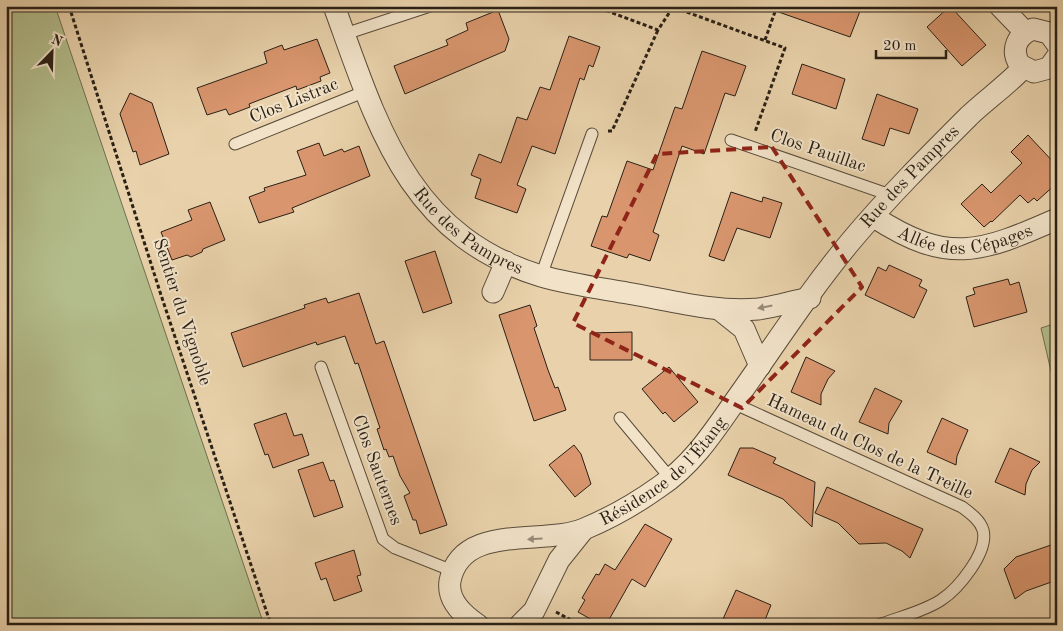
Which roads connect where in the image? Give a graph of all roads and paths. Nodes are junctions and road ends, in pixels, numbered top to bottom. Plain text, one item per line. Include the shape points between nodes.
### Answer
1 (69, 6) edge
2 (334, 6) edge
3 (430, 6) edge
4 (594, 6) edge
5 (777, 6) edge
6 (1000, 6) edge
7 (658, 30) junction
8 (1025, 32) junction
9 (345, 34) junction
10 (765, 40) junction
11 (1057, 44) edge
12 (1057, 57) edge
13 (1023, 68) junction
14 (366, 91) junction
15 (592, 134) joint
16 (732, 140) dead end
17 (235, 144) dead end
18 (750, 146) junction
19 (893, 196) junction
20 (874, 217) junction
21 (1057, 219) edge
22 (506, 262) junction
23 (540, 276) junction
24 (493, 292) dead end
25 (810, 298) junction
26 (719, 309) junction
27 (760, 366) junction
28 (321, 367) dead end
29 (733, 404) junction
30 (620, 418) dead end
31 (672, 479) junction
32 (583, 530) junction
33 (453, 571) junction
34 (271, 625) edge
35 (478, 625) edge
36 (520, 625) edge
37 (879, 625) edge

1 - 34 path, Sentier du Vignoble
2 - 9 street, Rue des Pampres
3 - 9 lane
4 - 7 path
5 - 10 path
6 - 8 street
7 - 10 path via 673,7
7 - 15 path via 612,131
8 - 11 street via 1045,31
8 - 13 street via 1015,49
9 - 14 street, Rue des Pampres
10 - 18 path via 785,48
12 - 13 street via 1042,71
13 - 19 street, Rue des Pampres via 967,118
14 - 17 lane, Clos Listrac
14 - 22 street, Rue des Pampres via 386,139 414,188 457,232
15 - 23 lane
16 - 18 lane, Clos Pauillac
18 - 19 lane, Clos Pauillac
19 - 20 street, Rue des Pampres
20 - 21 street, Allée des Cépages via 919,242 960,250 1002,243
20 - 25 street, Rue des Pampres via 850,243
22 - 23 street, Rue des Pampres
22 - 24 street
23 - 26 street, Rue des Pampres
25 -> 26 street, Rue des Pampres via 759,309
25 - 27 street, Rue des Pampres
26 - 27 street, Rue des Pampres via 744,329
27 - 29 street, Rue des Pampres
28 - 33 lane, Clos Sauternes via 383,539 395,548
29 - 31 street, Résidence de l'Étang via 694,457
29 - 37 lane, Hameau du Clos de la Treille via 962,507 977,520 982,528 983,545 960,582 942,600
30 - 31 lane
31 - 32 street, Résidence de l'Étang
32 -> 33 street, Résidence de l'Étang via 543,538 489,541 465,555
32 - 36 street, Résidence de l'Étang via 559,560 534,610
33 - 35 street via 451,596 462,612

